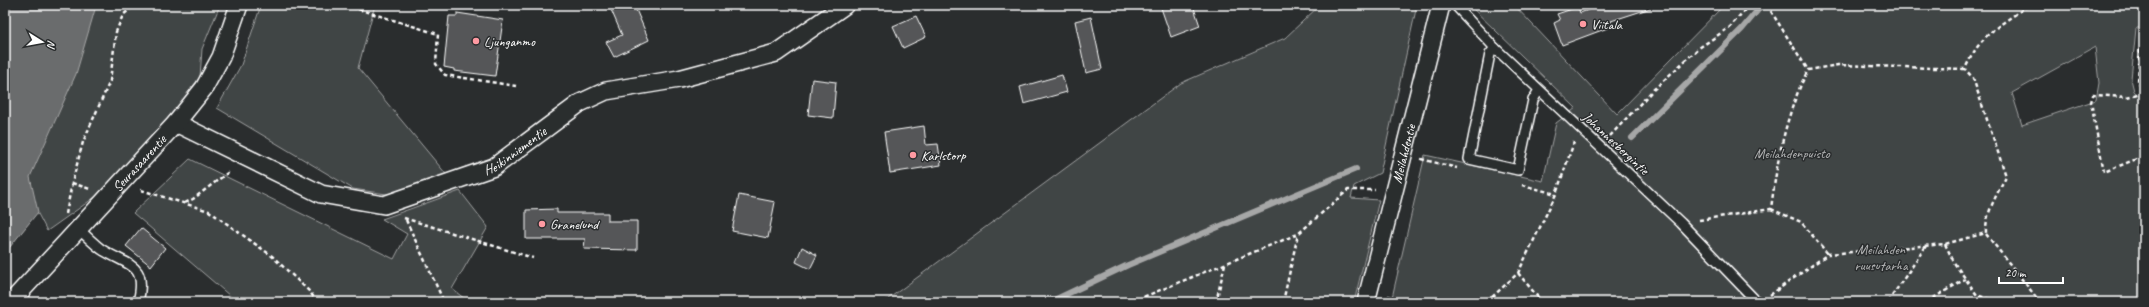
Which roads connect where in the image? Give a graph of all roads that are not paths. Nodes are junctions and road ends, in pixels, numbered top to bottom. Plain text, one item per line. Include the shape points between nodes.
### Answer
1 (239, 5) edge
2 (845, 5) edge
3 (1441, 5) edge
4 (1455, 5) edge
5 (1495, 48) junction
6 (1539, 90) junction
7 (176, 123) junction
8 (78, 228) junction
9 (11, 302) edge
10 (138, 302) edge
11 (1366, 302) edge
12 (1757, 302) edge

1 - 7 street, Seurasaarentie via 220,57 204,88
2 - 7 street, Heikinniementie via 776,53 679,79 606,90 580,103 494,167 384,206 321,194
3 - 11 street, Meilahdentie
4 - 5 lane, Johannesbergintie
5 - 6 lane, Johannesbergintie
5 - 6 lane via 1490,54 1469,159 1518,170 1534,100
6 - 12 lane, Johannesbergintie via 1681,223
7 - 8 street, Seurasaarentie
8 - 9 street, Seurasaarentie
8 - 10 lane via 101,249 132,265 139,275 142,287

